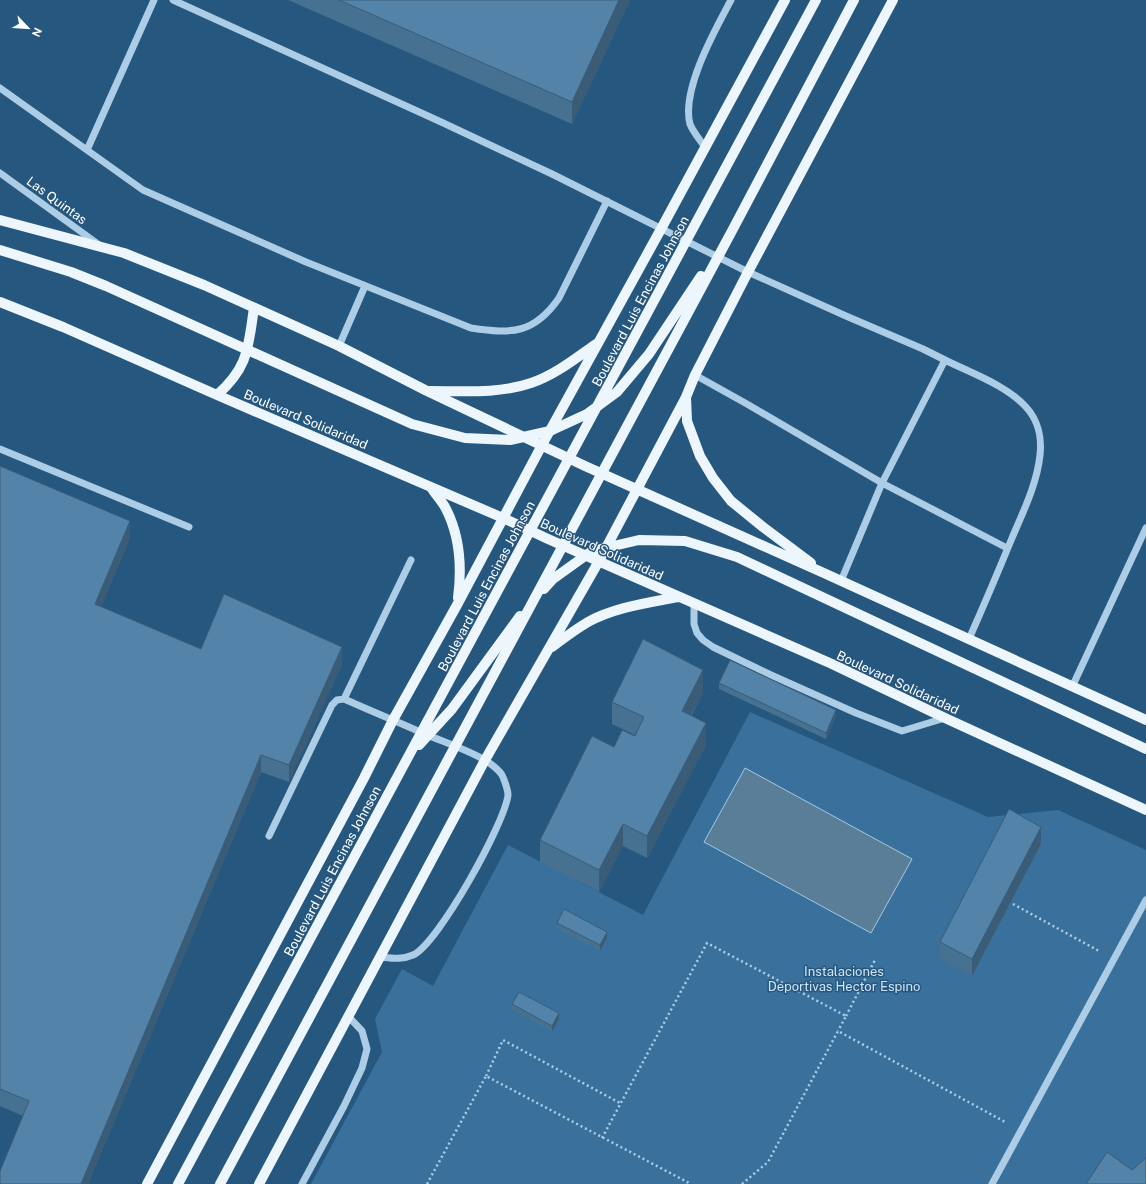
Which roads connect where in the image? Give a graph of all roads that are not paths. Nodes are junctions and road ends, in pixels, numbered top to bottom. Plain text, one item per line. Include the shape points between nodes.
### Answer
1 (154, 0) edge
2 (173, 0) edge
3 (730, 0) edge
4 (784, 0) edge
5 (816, 0) edge
6 (854, 0) edge
7 (892, 0) edge
8 (0, 88) edge
9 (705, 147) junction
10 (87, 150) junction
11 (0, 173) edge
12 (607, 201) junction
13 (0, 220) edge
14 (662, 229) junction
15 (734, 229) junction
16 (100, 245) junction
17 (0, 250) edge
18 (748, 272) junction
19 (365, 286) junction
20 (0, 302) edge
21 (254, 308) junction
22 (600, 342) junction
23 (339, 346) junction
24 (945, 360) junction
25 (695, 376) junction
26 (427, 391) junction
27 (217, 395) junction
28 (686, 397) junction
29 (542, 445) junction
30 (0, 449) edge
31 (882, 483) junction
32 (431, 487) junction
33 (637, 490) junction
34 (503, 518) junction
35 (189, 527) dead end
36 (1146, 528) edge
37 (1007, 548) junction
38 (411, 560) dead end
39 (599, 561) junction
40 (826, 574) junction
41 (841, 581) junction
42 (678, 597) junction
43 (694, 604) junction
44 (456, 605) junction
45 (969, 639) junction
46 (548, 651) junction
47 (1073, 685) junction
48 (344, 699) junction
49 (945, 718) junction
50 (393, 720) junction
51 (1146, 720) edge
52 (1146, 749) edge
53 (408, 758) junction
54 (485, 760) junction
55 (1146, 810) edge
56 (269, 836) dead end
57 (1146, 900) edge
58 (380, 957) junction
59 (348, 1016) junction
60 (147, 1184) edge
61 (178, 1184) edge
62 (220, 1184) edge
63 (258, 1184) edge
64 (302, 1184) edge
65 (992, 1184) edge

1 - 10 street
2 - 12 street
3 - 9 street via 693,83 688,108 691,124
4 - 9 main road
5 - 53 main road, Boulevard Luis Encinas Johnson, bridge
6 - 15 main road, bridge
7 - 18 main road
8 - 10 street
9 - 14 main road
10 - 19 street via 143,190
11 - 16 street, Las Quintas
12 - 14 street
12 - 19 street via 556,302 550,312 537,323 517,330 471,328
13 - 16 main road
14 - 18 street
14 - 22 main road
15 - 17 main road, bridge via 649,354 617,392 587,414 550,431 510,440 465,438 412,424 106,286 71,272
15 - 62 main road, bridge
16 - 21 main road via 167,269
18 - 24 street
18 - 25 main road
19 - 23 street
20 - 27 main road, Boulevard Solidaridad
21 - 23 main road
21 - 27 main road via 247,354 229,384
22 - 26 main road via 549,375 531,383 491,390
22 - 29 main road
23 - 26 main road
24 - 31 street
24 - 37 street via 1013,394 1036,421 1040,436 1040,455 1026,504
25 - 28 main road
25 - 31 street
26 - 29 main road
27 - 32 main road, Boulevard Solidaridad
28 - 33 main road
28 - 40 main road via 687,421 700,456 713,478 732,501
29 - 33 main road
29 - 34 main road
30 - 35 street
31 - 37 street
31 - 41 street
32 - 34 main road, Boulevard Solidaridad
32 - 44 main road via 445,508 455,531 460,555
33 - 39 main road
33 - 40 main road
34 - 39 main road, Boulevard Solidaridad
34 - 44 main road
36 - 47 street
37 - 45 street
38 - 48 street
39 - 42 main road, Boulevard Solidaridad
39 - 46 main road
40 - 41 main road
41 - 45 main road
42 - 43 main road, Boulevard Solidaridad
42 - 46 main road via 616,611 590,622
43 - 49 main road, Boulevard Solidaridad via 832,664
43 - 49 street via 694,624 697,634 703,640 771,675 902,731
44 - 50 main road
45 - 47 main road
46 - 54 main road
47 - 51 main road
48 - 50 street
48 - 56 street via 337,700 332,706
49 - 55 main road, Boulevard Solidaridad
50 - 54 street
50 - 60 main road
52 - 53 main road, bridge via 737,557 685,541 639,540 592,551 553,579 514,624 452,709
53 - 61 main road, Boulevard Luis Encinas Johnson, bridge
54 - 58 main road
54 - 58 street via 502,774 508,794 503,814 478,864 437,932 424,947 413,955 399,958
57 - 65 street
58 - 59 main road
59 - 63 main road
59 - 64 street via 362,1031 367,1049 362,1068

